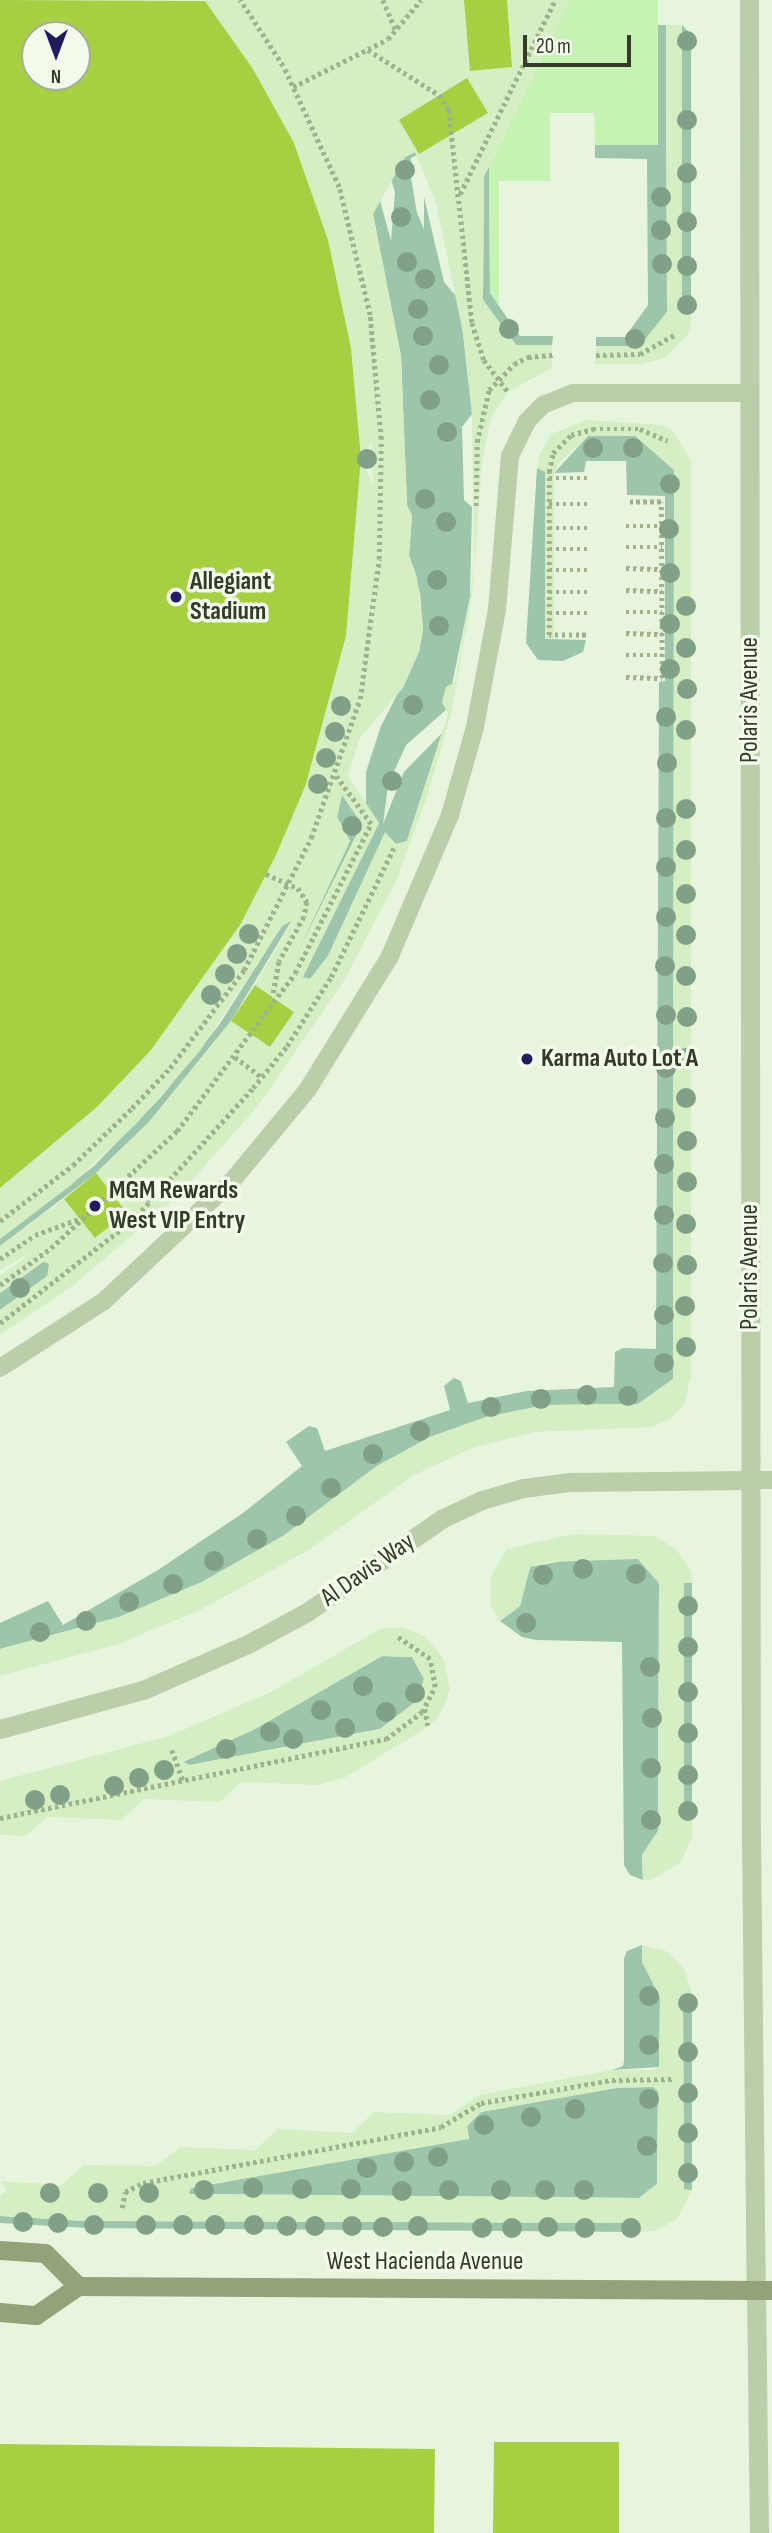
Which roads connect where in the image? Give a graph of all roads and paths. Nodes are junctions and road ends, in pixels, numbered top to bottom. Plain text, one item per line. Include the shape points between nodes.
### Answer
1 (240, 0) edge
2 (383, 0) edge
3 (421, 0) edge
4 (555, 0) edge
5 (749, 0) edge
6 (397, 32) junction
7 (368, 50) junction
8 (293, 87) junction
9 (459, 195) junction
10 (674, 335) dead end
11 (596, 355) dead end
12 (508, 392) dead end
13 (749, 393) junction
14 (551, 434) dead end
15 (668, 441) dead end
16 (561, 443) junction
17 (549, 478) junction
18 (587, 478) dead end
19 (627, 502) dead end
20 (549, 504) junction
21 (587, 504) dead end
22 (626, 526) dead end
23 (662, 526) junction
24 (549, 528) junction
25 (587, 528) dead end
26 (626, 547) dead end
27 (662, 547) junction
28 (549, 549) junction
29 (588, 549) dead end
30 (626, 568) dead end
31 (662, 569) junction
32 (549, 570) junction
33 (587, 570) dead end
34 (626, 590) dead end
35 (662, 591) junction
36 (549, 592) junction
37 (587, 592) dead end
38 (626, 612) dead end
39 (662, 612) junction
40 (549, 613) junction
41 (587, 613) dead end
42 (626, 633) dead end
43 (662, 634) junction
44 (586, 635) dead end
45 (626, 655) dead end
46 (662, 655) junction
47 (626, 677) dead end
48 (335, 775) junction
49 (394, 847) dead end
50 (266, 874) dead end
51 (289, 884) junction
52 (273, 997) junction
53 (236, 1057) junction
54 (262, 1077) junction
55 (130, 1178) junction
56 (152, 1202) junction
57 (80, 1219) junction
58 (0, 1221) edge
59 (0, 1259) edge
60 (0, 1284) edge
61 (0, 1323) edge
62 (0, 1368) edge
63 (750, 1480) junction
64 (772, 1480) edge
65 (397, 1637) dead end
66 (425, 1710) junction
67 (428, 1726) dead end
68 (0, 1729) edge
69 (172, 1750) dead end
70 (184, 1783) junction
71 (0, 1818) edge
72 (671, 2080) dead end
73 (492, 2093) dead end
74 (494, 2101) junction
75 (122, 2208) dead end
76 (0, 2250) edge
77 (78, 2286) junction
78 (764, 2289) edge
79 (0, 2312) edge
80 (760, 2533) edge

1 - 8 path
2 - 6 path
3 - 6 path
4 - 9 path
5 - 13 street, Polaris Avenue
6 - 7 path
7 - 8 path
7 - 9 path via 443,99 452,122
8 - 48 path via 339,187 370,315 378,372 380,511 372,631 360,699
9 - 12 path via 472,323 484,360
10 - 11 path via 640,354
13 - 62 lane via 573,393 542,405 527,421 510,456 497,610 465,767 431,865 365,1000 272,1135 194,1221 104,1301
13 - 63 street, Polaris Avenue
14 - 16 path
15 - 16 path via 640,429 593,429
16 - 17 path via 553,453
17 - 18 path
17 - 20 path
19 - 23 path via 661,502
20 - 21 path
20 - 24 path
22 - 23 path
23 - 27 path
24 - 25 path
24 - 28 path
26 - 27 path
27 - 31 path
28 - 29 path
28 - 32 path
30 - 31 path
31 - 35 path
32 - 33 path
32 - 36 path
34 - 35 path
35 - 39 path
36 - 37 path
36 - 40 path
38 - 39 path
39 - 43 path
40 - 41 path
40 - 44 path via 549,635
42 - 43 path
43 - 46 path
45 - 46 path
46 - 47 path via 662,677
48 - 51 path
48 - 52 path via 371,824 310,947 291,979
49 - 54 path via 331,977
50 - 51 path
51 - 52 path via 304,894 306,910 279,962
51 - 58 path via 244,970 170,1068 73,1165
52 - 53 path
53 - 54 path
53 - 55 path via 198,1107
54 - 56 path
55 - 56 path
55 - 57 path
56 - 61 path via 77,1268
57 - 59 path via 35,1235
57 - 60 path via 51,1248
63 - 64 lane
63 - 68 street, Al Davis Way via 569,1482 482,1500 443,1518 307,1612 237,1649 131,1694
63 - 78 street, Polaris Avenue
65 - 66 path via 430,1659 435,1687
66 - 67 path
66 - 70 path via 386,1740 364,1747
69 - 70 path
70 - 71 path
72 - 74 path via 612,2080
73 - 74 path
74 - 75 path via 441,2127 144,2183 125,2192
76 - 77 main road via 45,2253
77 - 78 main road, West Hacienda Avenue
77 - 79 main road via 36,2315
78 - 80 street, Polaris Avenue

